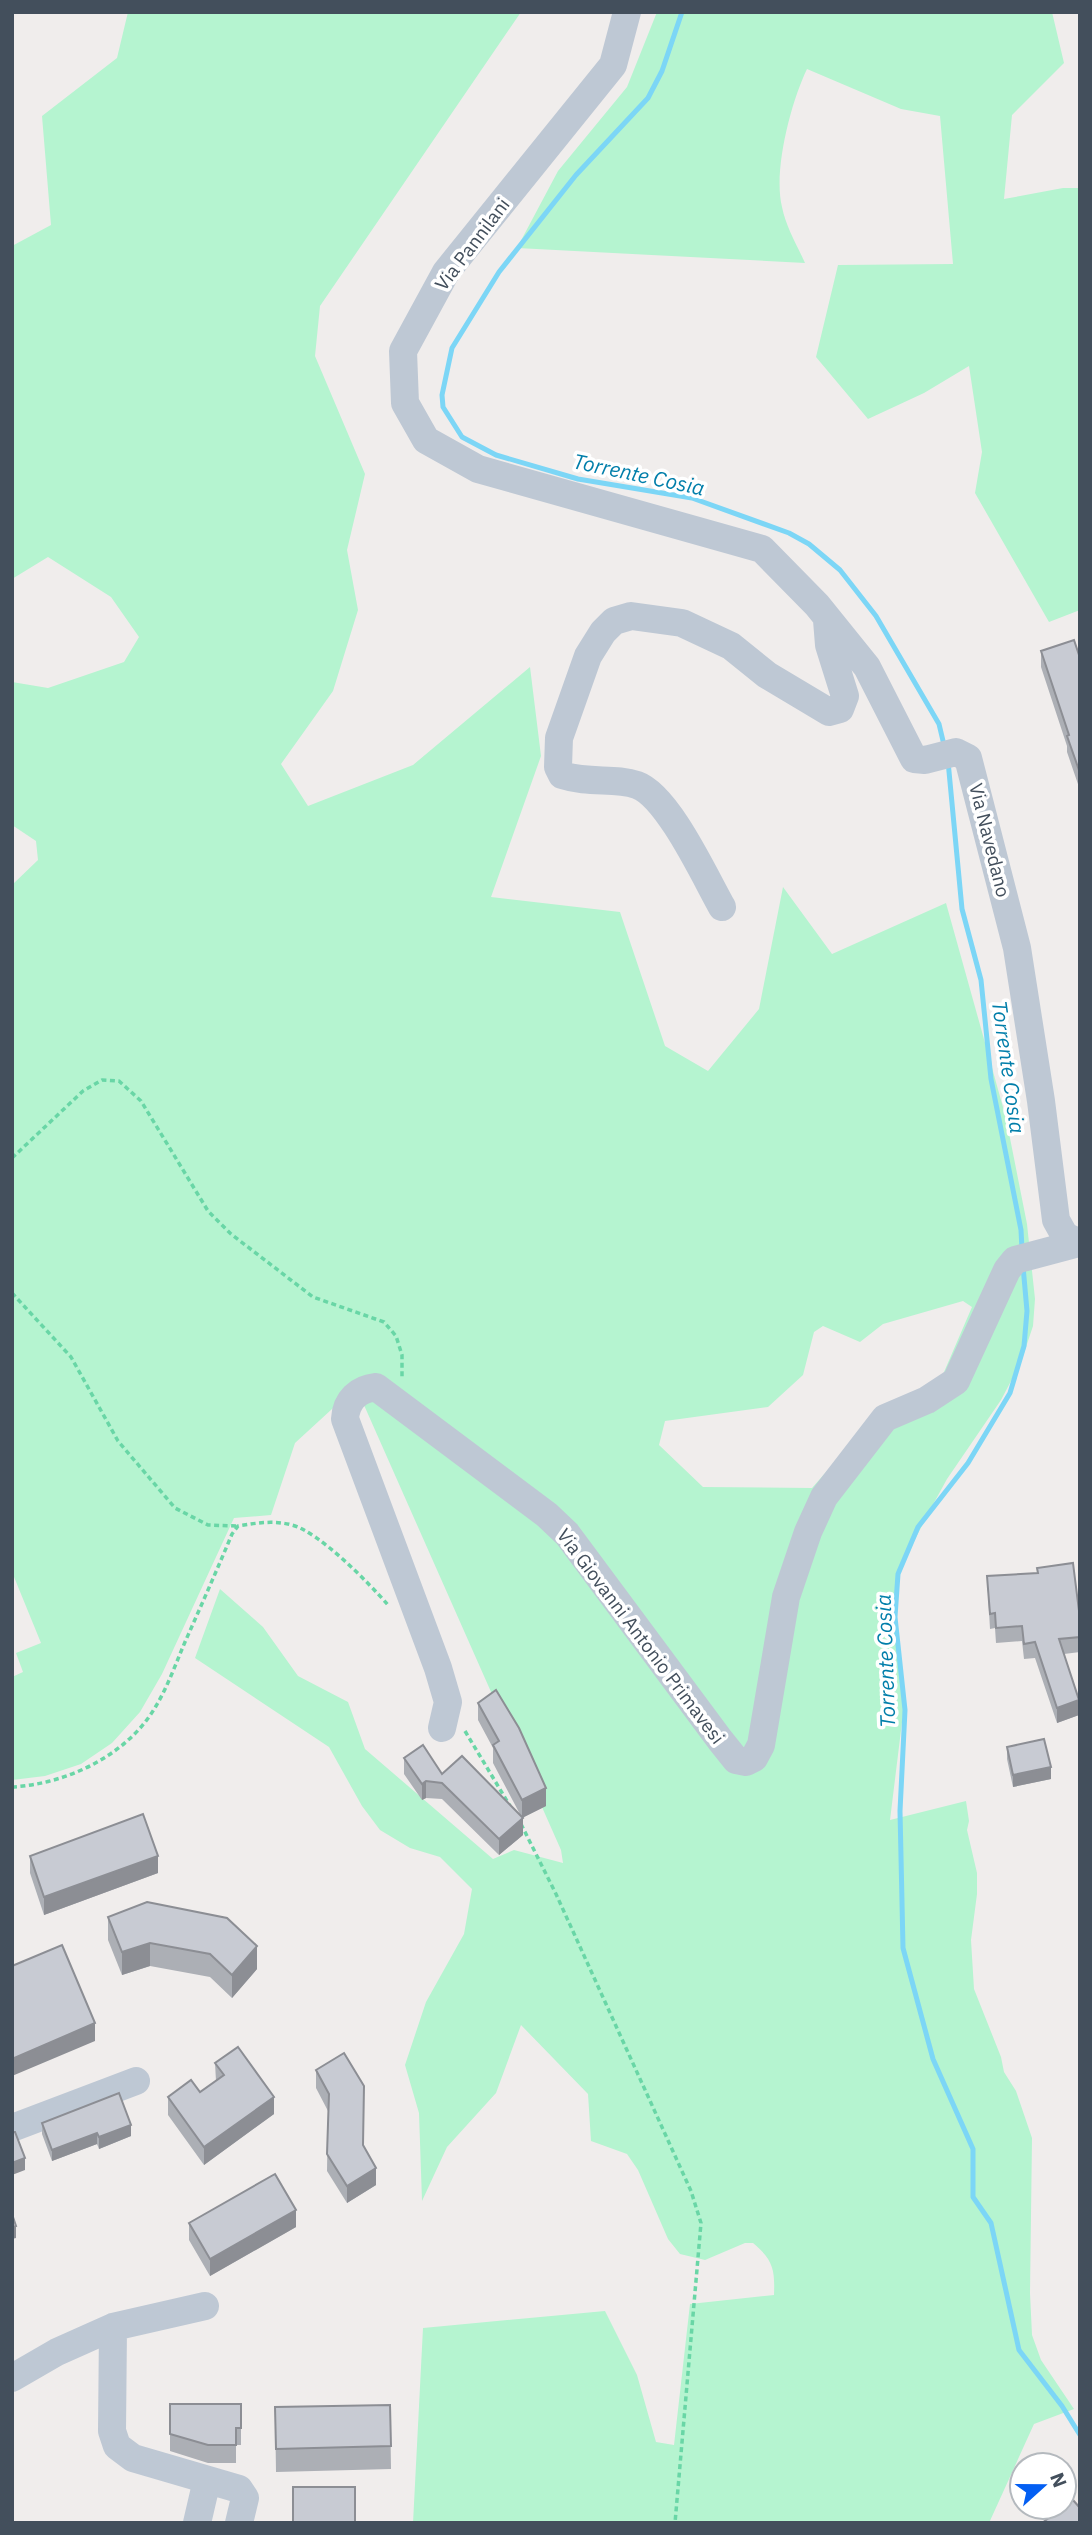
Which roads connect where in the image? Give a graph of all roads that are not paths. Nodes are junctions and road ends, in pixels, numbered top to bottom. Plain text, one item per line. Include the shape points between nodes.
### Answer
1 (626, 12) edge
2 (762, 549) joint
3 (827, 617) junction
4 (722, 907) dead end
5 (1074, 1241) edge
6 (445, 1715) road end
7 (136, 2081) dead end
8 (12, 2128) edge
9 (205, 2306) dead end
10 (113, 2327) junction
11 (12, 2378) edge
12 (207, 2480) junction
13 (197, 2523) edge
14 (239, 2523) edge

1 - 2 street, Via Pannilani via 613,65 446,272 403,351 405,403 426,440 478,469
2 - 3 street, Via Navedano
3 - 4 street via 829,645 845,696 840,709 829,712 767,675 731,646 682,623 631,616 614,621 588,656 559,738 562,775 639,785 656,797
3 - 5 street, Via Navedano via 867,667 914,759 956,752 968,758 1017,948 1056,1220
5 - 6 street, Via Giovanni Antonio Primavesi via 1026,1256 1007,1270 956,1381 885,1418 824,1497 786,1597 761,1745 746,1762 736,1760 567,1534 547,1515 376,1388 353,1397 345,1419 426,1635
7 - 8 street
9 - 10 street
10 - 11 street
10 - 12 street via 112,2431 117,2446 133,2458
12 - 13 street
12 - 14 street via 243,2491

